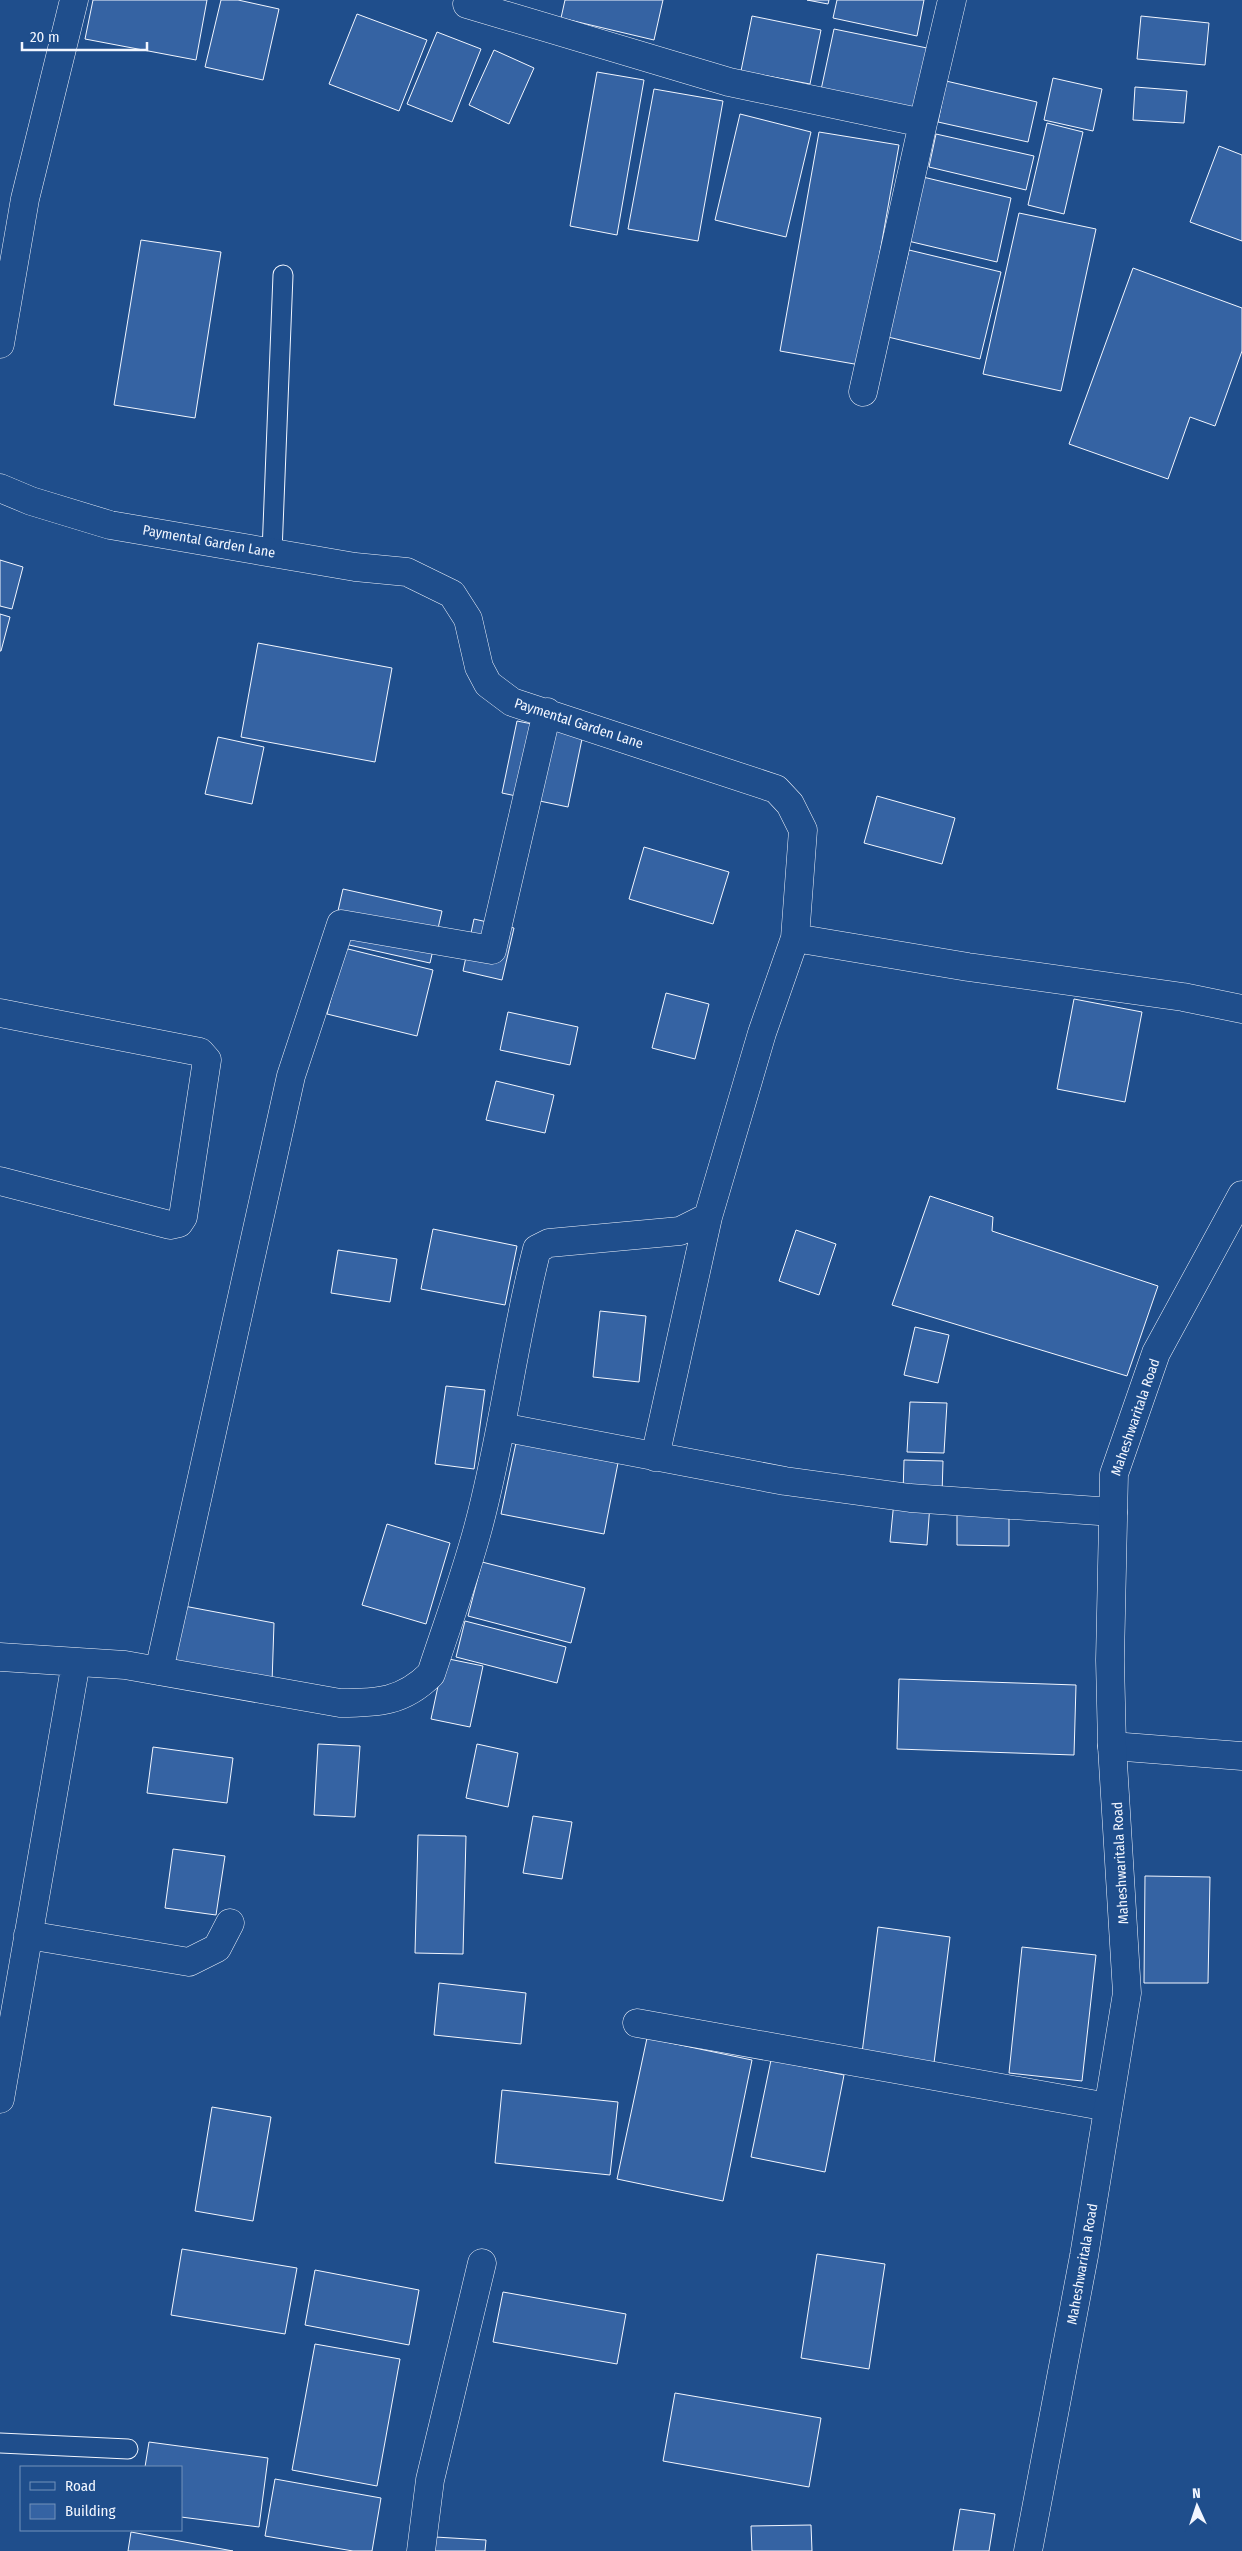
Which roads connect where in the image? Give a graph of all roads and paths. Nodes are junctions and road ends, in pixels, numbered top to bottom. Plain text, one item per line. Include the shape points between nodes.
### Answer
1 (74, 0) edge
2 (952, 0) edge
3 (462, 1) edge
4 (923, 123) junction
5 (283, 276) dead end
6 (0, 344) edge
7 (863, 392) dead end
8 (0, 488) edge
9 (272, 552) junction
10 (546, 712) junction
11 (796, 938) junction
12 (1242, 1009) edge
13 (0, 1013) edge
14 (0, 1182) edge
15 (1242, 1195) edge
16 (708, 1217) junction
17 (501, 1427) junction
18 (655, 1457) junction
19 (1113, 1512) junction
20 (0, 1657) edge
21 (76, 1662) junction
22 (159, 1670) junction
23 (1112, 1746) junction
24 (1242, 1756) edge
25 (230, 1924) dead end
26 (28, 1935) junction
27 (637, 2023) dead end
28 (0, 2099) edge
29 (1108, 2107) junction
30 (482, 2263) dead end
31 (0, 2443) edge
32 (128, 2449) dead end
33 (421, 2551) edge
34 (1028, 2551) edge

1 - 6 street via 25,198
2 - 4 street
3 - 4 street via 729,82
4 - 7 street
5 - 9 lane
8 - 9 street, Paymental Garden Lane via 110,524
9 - 10 street, Paymental Garden Lane via 355,567 407,572 452,594 468,619 479,667 488,684 512,702
10 - 11 street, Paymental Garden Lane via 776,789 790,804 803,830
10 - 22 street via 492,950 341,924 291,1076
11 - 12 street via 968,967 1183,997
11 - 16 street, Paymental Garden Lane via 762,1033
13 - 14 street via 200,1052 207,1060 183,1217 179,1223 170,1225
15 - 19 street, Maheshwaritala Road via 1156,1353 1114,1474
16 - 17 street via 680,1231 548,1243 536,1249
16 - 18 street, Paymental Garden Lane
17 - 18 street
17 - 22 street via 478,1528 432,1674 419,1686 399,1698 374,1703 340,1703
18 - 19 street via 784,1481 910,1498
19 - 23 street, Maheshwaritala Road
20 - 21 street
21 - 22 street
21 - 26 street
23 - 24 street
23 - 29 street, Maheshwaritala Road via 1127,1993
25 - 26 street via 217,1948 190,1962
26 - 28 street
27 - 29 street
29 - 34 street, Maheshwaritala Road via 1084,2256
30 - 33 street via 430,2480
31 - 32 lane

